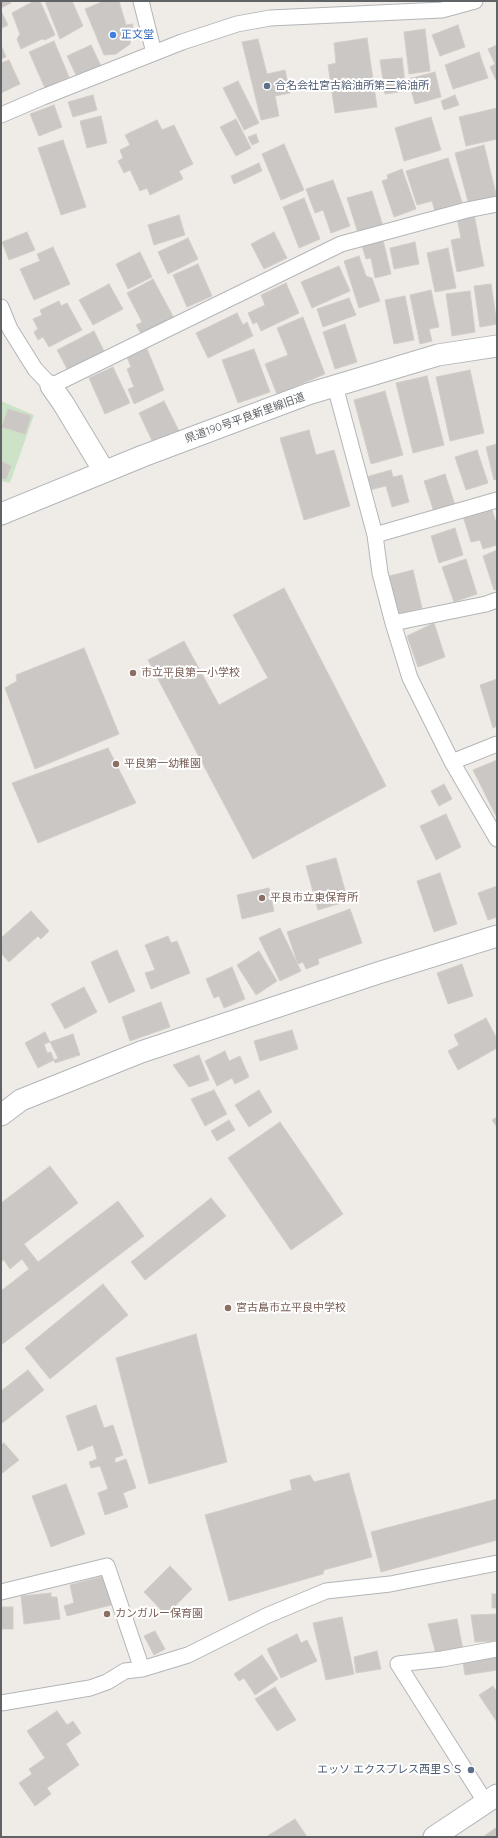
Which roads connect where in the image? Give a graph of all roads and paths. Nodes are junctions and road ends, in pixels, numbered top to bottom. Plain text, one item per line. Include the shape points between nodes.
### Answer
1 (141, 1) edge
2 (475, 1) edge
3 (154, 53) junction
4 (1, 115) edge
5 (497, 204) edge
6 (1, 307) edge
7 (497, 346) edge
8 (51, 386) junction
9 (335, 386) junction
10 (104, 471) junction
11 (497, 500) edge
12 (1, 514) edge
13 (375, 535) junction
14 (497, 600) edge
15 (393, 623) junction
16 (497, 744) edge
17 (452, 762) junction
18 (497, 839) edge
19 (497, 936) edge
20 (1, 1115) edge
21 (497, 1563) edge
22 (1, 1592) edge
23 (497, 1649) edge
24 (142, 1668) junction
25 (1, 1703) edge
26 (491, 1799) edge
27 (434, 1837) edge

1 - 3 street
2 - 3 street via 442,10 270,18 237,24
3 - 4 street
5 - 8 street via 341,244
6 - 8 street via 10,329 35,369
7 - 9 street, 県道190号平良新里線旧道 via 438,355
8 - 10 street
9 - 10 street, 県道190号平良新里線旧道
9 - 13 street
10 - 12 street, 県道190号平良新里線旧道
11 - 13 street
13 - 15 street via 380,573
14 - 15 street
15 - 17 street via 410,678
16 - 17 street
17 - 18 street
19 - 20 street via 141,1052 21,1100
21 - 24 street via 390,1584 326,1591 266,1616 205,1648
22 - 24 street via 107,1566
23 - 26 street via 398,1664
24 - 25 street via 125,1671 107,1682 90,1688
26 - 27 street

